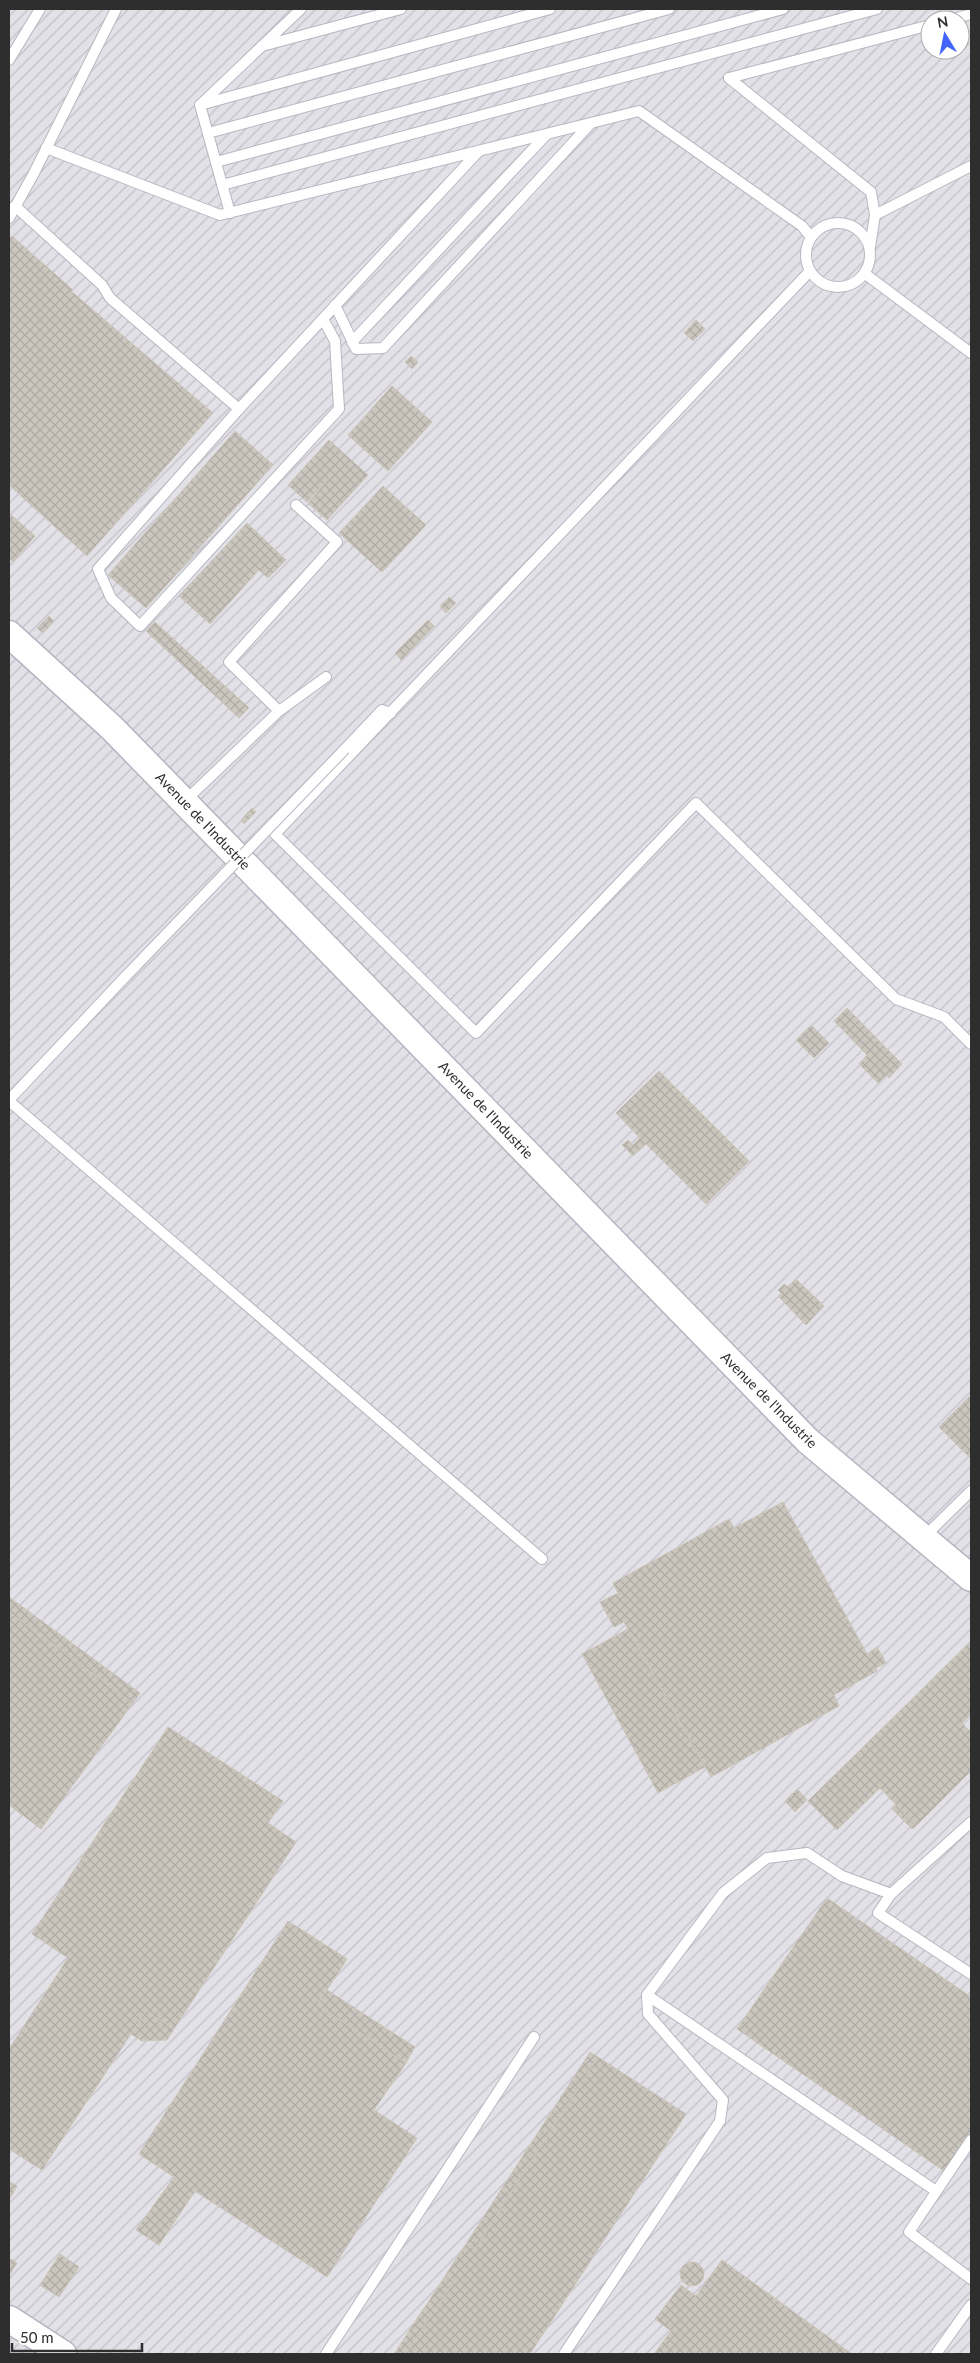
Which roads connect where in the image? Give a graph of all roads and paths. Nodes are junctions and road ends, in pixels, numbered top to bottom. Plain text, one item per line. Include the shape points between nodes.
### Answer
1 (40, 9) edge
2 (116, 9) edge
3 (301, 9) edge
4 (401, 9) edge
5 (550, 9) edge
6 (669, 9) edge
7 (783, 9) edge
8 (877, 9) edge
9 (920, 28) edge
10 (261, 47) junction
11 (9, 60) edge
12 (200, 105) junction
13 (590, 123) junction
14 (208, 133) junction
15 (546, 134) junction
16 (46, 148) junction
17 (479, 151) junction
18 (216, 162) junction
19 (971, 166) edge
20 (222, 185) junction
21 (12, 209) edge
22 (230, 213) junction
23 (875, 215) junction
24 (9, 218) edge
25 (811, 237) junction
26 (870, 248) junction
27 (810, 272) junction
28 (864, 273) junction
29 (335, 305) junction
30 (323, 318) junction
31 (352, 342) junction
32 (971, 353) edge
33 (238, 409) junction
34 (296, 505) dead end
35 (9, 634) edge
36 (326, 677) dead end
37 (280, 711) junction
38 (391, 712) junction
39 (184, 802) junction
40 (971, 1044) edge
41 (9, 1100) edge
42 (971, 1491) edge
43 (923, 1538) junction
44 (542, 1559) dead end
45 (971, 1578) edge
46 (971, 1822) edge
47 (891, 1894) junction
48 (971, 1974) edge
49 (647, 1995) junction
50 (534, 2037) dead end
51 (971, 2140) edge
52 (936, 2191) junction
53 (971, 2279) edge
54 (971, 2304) edge
55 (9, 2319) edge
56 (63, 2354) edge
57 (326, 2354) edge
58 (564, 2354) edge
59 (936, 2354) edge

1 - 11 lane
2 - 16 lane
3 - 10 lane
4 - 10 lane
5 - 12 lane
6 - 14 lane
7 - 18 lane
8 - 20 lane
9 - 23 lane via 729,78 871,192
10 - 12 lane
12 - 14 lane
13 - 15 lane
13 - 25 lane via 639,111 802,226
13 - 31 lane via 383,348 356,350
14 - 18 lane
15 - 17 lane
15 - 31 lane
16 - 21 lane
16 - 22 lane via 220,215
17 - 22 lane
17 - 29 lane
18 - 20 lane
19 - 23 lane
20 - 22 lane
21 - 24 lane
21 - 33 lane via 102,285 110,298
23 - 26 lane
25 - 26 lane via 825,225 844,223 860,232
25 - 27 lane via 805,254
26 - 28 lane via 869,266
27 - 28 lane via 823,285 841,288 858,281
27 - 38 lane
28 - 32 lane
29 - 30 lane
29 - 31 lane
30 - 33 lane
30 - 33 lane via 335,340 339,409 140,626 111,598 98,569
34 - 37 lane via 336,542 229,662
35 - 39 street, Avenue de l'Industrie via 112,728
36 - 37 lane
37 - 39 lane
38 - 40 lane via 275,834 476,1033 696,803 896,999 944,1017
38 - 41 lane, bridge via 382,710
39 - 43 street, Avenue de l'Industrie via 808,1440
41 - 44 lane
42 - 43 lane
43 - 45 street, Avenue de l'Industrie
46 - 47 lane
47 - 48 lane via 878,1914
47 - 49 lane via 842,1876 807,1853 767,1858 723,1893
49 - 52 lane
49 - 58 lane via 648,2014 723,2100 720,2121
50 - 57 lane
51 - 52 lane
52 - 53 lane via 909,2232
54 - 59 lane
55 - 56 street

